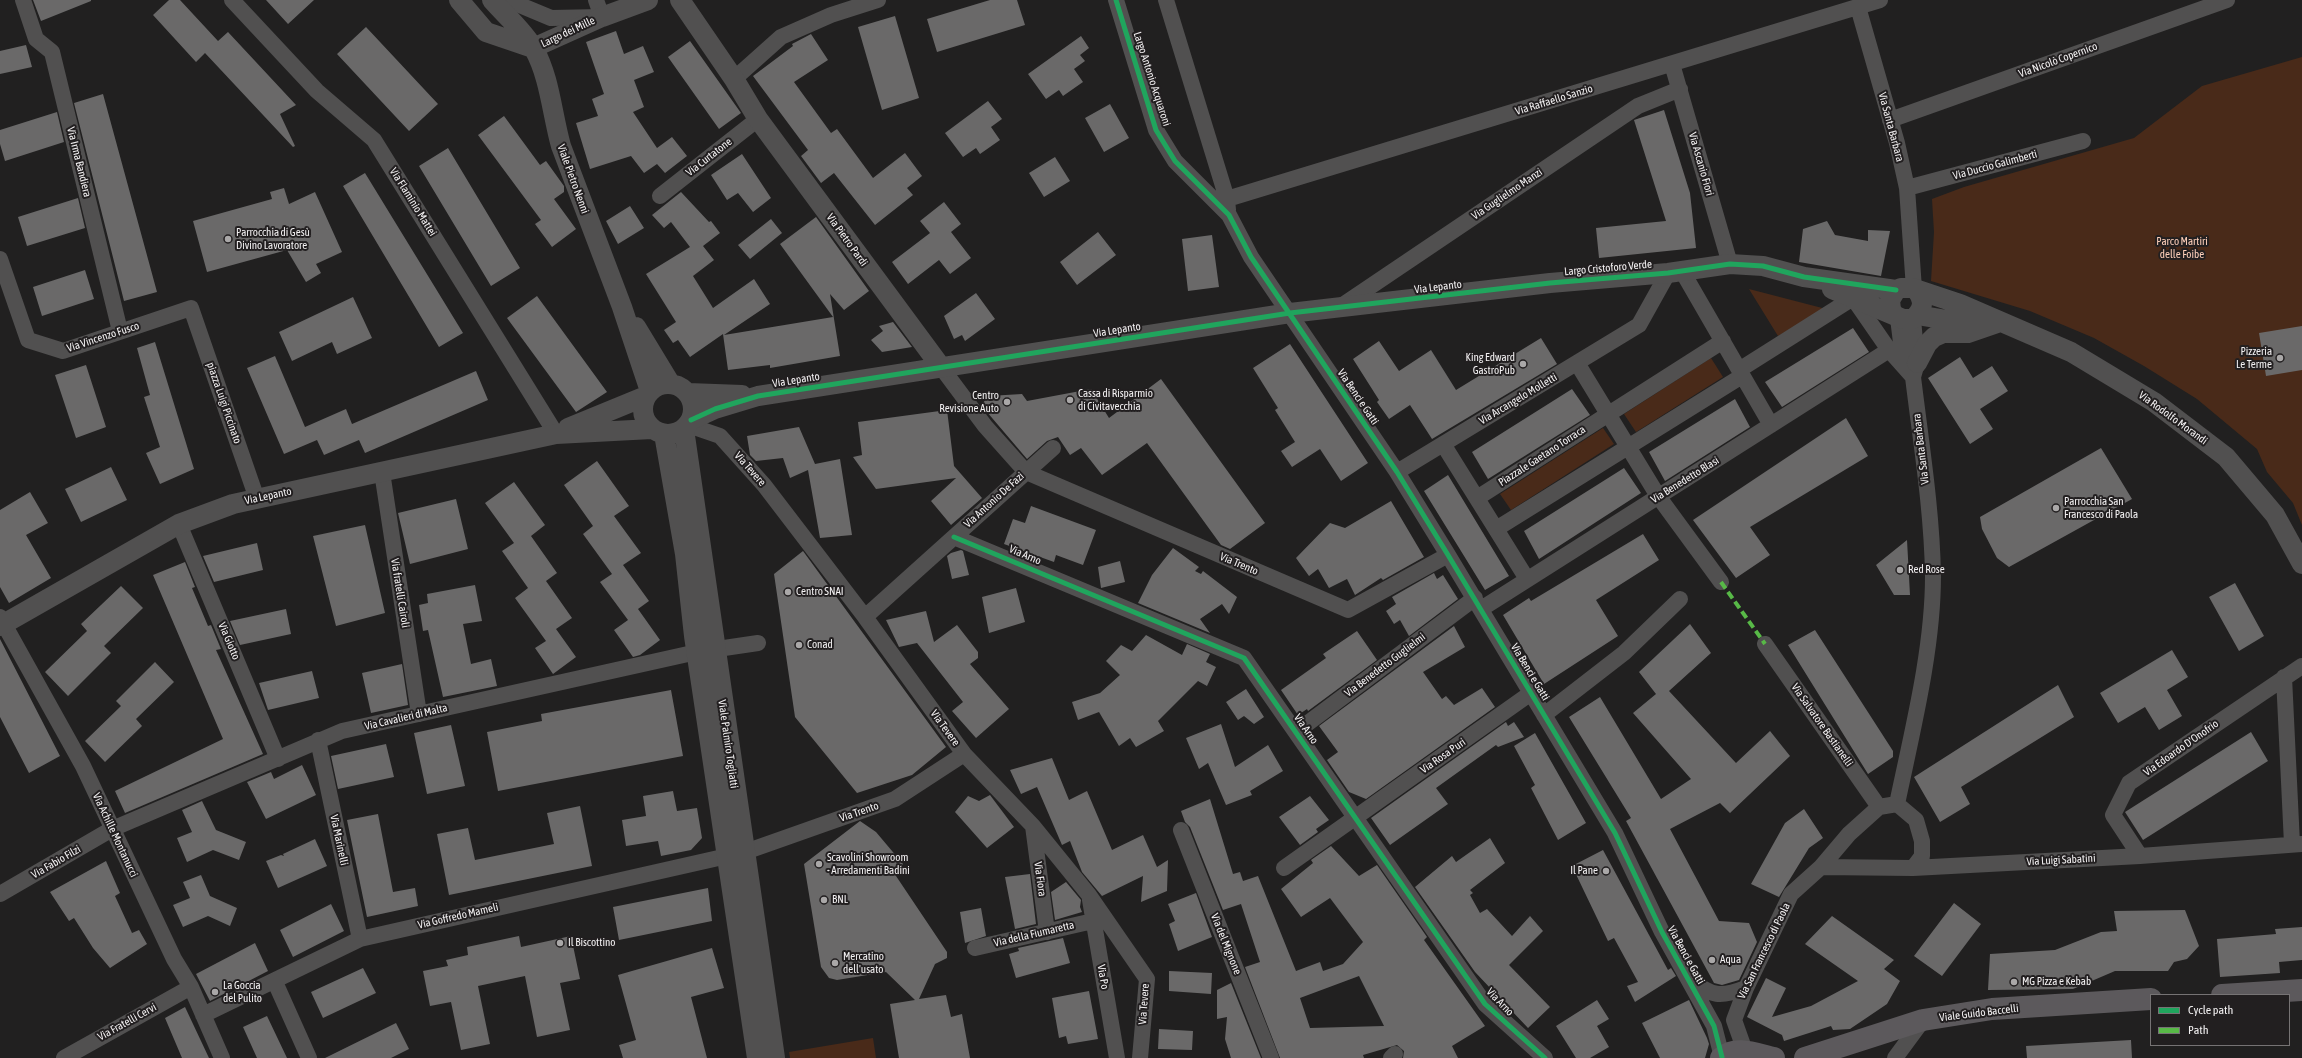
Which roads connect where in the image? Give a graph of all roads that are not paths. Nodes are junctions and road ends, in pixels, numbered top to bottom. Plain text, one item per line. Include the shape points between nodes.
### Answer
1 (23, 0) edge
2 (232, 0) edge
3 (459, 0) edge
4 (492, 0) edge
5 (508, 0) edge
6 (648, 0) edge
7 (680, 0) edge
8 (878, 0) edge
9 (1116, 0) edge
10 (1166, 0) edge
11 (1880, 0) edge
12 (2227, 0) edge
13 (525, 3) edge
14 (1858, 7) junction
15 (599, 8) edge
16 (533, 48) junction
17 (1672, 64) junction
18 (734, 79) junction
19 (1680, 89) junction
20 (758, 119) junction
21 (1890, 120) junction
22 (2083, 141) dead end
23 (1907, 188) junction
24 (660, 196) dead end
25 (1228, 199) junction
26 (1229, 215) junction
27 (0, 259) edge
28 (1730, 264) junction
29 (1675, 272) junction
30 (1804, 277) junction
31 (1550, 283) joint
32 (1907, 290) junction
33 (1853, 298) junction
34 (622, 307) junction
35 (190, 308) joint
36 (1339, 308) junction
37 (1290, 313) junction
38 (1906, 316) junction
39 (2000, 322) junction
40 (1638, 325) joint
41 (120, 332) junction
42 (1723, 341) junction
43 (1889, 350) junction
44 (1577, 363) junction
45 (941, 367) junction
46 (1911, 369) junction
47 (1741, 373) junction
48 (670, 383) junction
49 (688, 393) junction
50 (648, 394) junction
51 (758, 396) junction
52 (1608, 414) junction
53 (688, 425) junction
54 (1771, 425) junction
55 (658, 431) junction
56 (556, 434) junction
57 (1443, 444) junction
58 (1628, 447) junction
59 (1053, 448) dead end
60 (382, 472) junction
61 (1026, 472) junction
62 (1397, 472) junction
63 (1658, 496) junction
64 (1477, 498) junction
65 (257, 499) junction
66 (179, 524) junction
67 (1496, 529) junction
68 (954, 537) junction
69 (1448, 555) junction
70 (2302, 564) edge
71 (1527, 579) junction
72 (1721, 582) dead end
73 (1680, 599) dead end
74 (1478, 604) junction
75 (865, 617) junction
76 (1, 622) edge
77 (758, 643) dead end
78 (1765, 644) dead end
79 (706, 651) junction
80 (2302, 666) edge
81 (2284, 677) junction
82 (1531, 693) junction
83 (419, 714) junction
84 (1544, 715) junction
85 (1296, 732) junction
86 (318, 740) junction
87 (964, 754) junction
88 (278, 759) junction
89 (1897, 804) junction
90 (1879, 807) junction
91 (1356, 818) junction
92 (1033, 826) junction
93 (112, 829) junction
94 (1181, 830) dead end
95 (2297, 844) edge
96 (736, 854) junction
97 (2140, 856) junction
98 (1284, 868) dead end
99 (1820, 868) junction
100 (1913, 868) junction
101 (0, 894) edge
102 (1089, 895) junction
103 (1093, 921) junction
104 (1047, 932) junction
105 (360, 939) junction
106 (975, 948) dead end
107 (1688, 979) junction
108 (275, 982) junction
109 (191, 987) junction
110 (1746, 988) junction
111 (2302, 990) edge
112 (2238, 994) edge
113 (2150, 1000) edge
114 (203, 1015) junction
115 (1923, 1020) junction
116 (1752, 1054) edge
117 (761, 1056) edge
118 (1721, 1057) edge
119 (64, 1058) edge
120 (222, 1058) edge
121 (309, 1058) edge
122 (1117, 1058) edge
123 (1140, 1058) edge
124 (1271, 1058) edge
125 (1545, 1058) edge
126 (1774, 1058) edge
127 (1809, 1058) edge
128 (1895, 1058) edge

1 - 41 street, Via Irma Bandiera via 36,39 52,52
2 - 56 street, Via Flaminio Mattei via 317,90 374,140
3 - 16 street via 486,32
4 - 16 street, Viale Pietro Nenni
5 - 13 street, Largo dei Mille
6 - 15 street
7 - 18 street, Via Pietro Pardi
8 - 18 street via 831,15 781,37
9 - 26 street, Largo Antonio Acquaroni via 1156,130 1175,161
10 - 25 street, Largo Antonio Acquaroni
11 - 14 street, Via Raffaello Sanzio
12 - 21 street, Via Nicolò Copernico
13 - 15 street, Largo dei Mille via 550,18
14 - 17 street, Via Raffaello Sanzio
14 - 21 street, Via Santa Barbara
15 - 16 street, Largo dei Mille
16 - 34 street, Viale Pietro Nenni via 545,74 561,146
17 - 19 street, Via Ascanio Fiori
17 - 25 street, Via Raffaello Sanzio
18 - 20 street, Via Pietro Pardi
19 - 28 street, Via Ascanio Fiori
19 - 36 street, Via Guglielmo Manzi via 1638,106
20 - 24 street, Via Curtatone
20 - 45 street, Via Pietro Pardi
21 - 23 street, Via Santa Barbara
22 - 23 street, Via Duccio Galimberti
23 - 32 street, Via Santa Barbara via 1910,249
25 - 26 street, Largo Antonio Acquaroni
26 - 37 street, Largo Antonio Acquaroni via 1251,257
27 - 41 street, Via Vincenzo Fusco via 28,340 63,351
28 - 29 street
28 - 30 street via 1763,266
29 - 31 street, Largo Cristoforo Verde
29 - 40 street, Largo Cristoforo Verde
29 - 42 street
30 - 32 street, Via Rodolfo Morandi
30 - 33 street
31 - 36 street, Via Lepanto
32 - 38 street via 1922,300 1922,306
32 - 38 street via 1890,300 1891,310
32 - 39 street, Via Rodolfo Morandi via 1960,304
33 - 38 street
33 - 43 street
33 - 47 street
34 - 48 street, Viale Pietro Nenni
34 - 50 street, Viale Pietro Nenni
35 - 41 street, Via Vincenzo Fusco
35 - 65 street, piazza Luigi Piccinato
36 - 37 street, Via Lepanto
37 - 45 street, Via Lepanto
37 - 62 street, Via Benci e Gatti
38 - 39 street
38 - 46 street, Via Santa Barbara
39 - 46 street via 1968,333 1944,333 1934,337
39 - 70 street, Via Rodolfo Morandi via 2078,356 2154,402 2226,457 2275,515
40 - 44 street, Via Arcangelo Molletti
42 - 47 street
42 - 52 street, Piazzale Gaetano Torraca
43 - 46 street
43 - 54 street, Via Benedetto Blasi
44 - 52 street
44 - 57 street, Via Arcangelo Molletti
45 - 51 street, Via Lepanto
45 - 61 street, Via Pietro Pardi via 985,426
46 - 89 street, Via Santa Barbara via 1930,521 1933,577 1928,643
47 - 54 street
47 - 58 street
48 - 49 street via 680,386
48 - 50 street via 659,385
49 - 51 street, Via Lepanto
49 - 53 street via 694,406
50 - 55 street via 643,411 645,421
50 - 56 street, Via Lepanto
51 - 53 street, Via Lepanto via 715,409
52 - 58 street
52 - 64 street, Piazzale Gaetano Torraca
53 - 55 street via 675,434
53 - 75 street, Via Tevere via 720,436 764,485
53 - 79 street, Viale Palmiro Togliatti
54 - 63 street, Via Benedetto Blasi
55 - 56 street, Via Lepanto
55 - 79 street, Viale Palmiro Togliatti
56 - 60 street, Via Lepanto
57 - 62 street, Via Arcangelo Molletti
57 - 64 street
58 - 63 street
58 - 67 street
59 - 61 street, Via Antonio De Fazi
60 - 65 street, Via Lepanto
60 - 83 street, Via fratelli Cairoli
61 - 68 street, Via Antonio De Fazi
61 - 69 street, Via Trento via 1348,610
62 - 69 street, Via Benci e Gatti
63 - 71 street, Via Benedetto Blasi
63 - 72 street
64 - 67 street
65 - 66 street, Via Lepanto via 233,504
66 - 76 street, Via Lepanto
66 - 88 street, Via Giotto
67 - 71 street
68 - 75 street, Via Antonio De Fazi
68 - 85 street, Via Arno via 1244,658
69 - 74 street, Via Benci e Gatti
71 - 74 street, Via Benedetto Blasi
73 - 84 street via 1624,653
74 - 82 street, Via Benci e Gatti
74 - 85 street, Via Benedetto Guglielmi
75 - 87 street, Via Tevere
76 - 93 street, Via Achille Montanucci via 83,766
77 - 79 street, Via Cavalieri di Malta
78 - 90 street, Via Salvatore Bastianelli
79 - 83 street, Via Cavalieri di Malta
79 - 96 street, Viale Palmiro Togliatti
80 - 81 street, Via Edoardo D'Onofrio
81 - 95 street
81 - 97 street, Via Edoardo D'Onofrio via 2129,783 2113,815
82 - 84 street, Via Benci e Gatti
82 - 91 street, Via Rosa Puri
83 - 86 street, Via Cavalieri di Malta via 342,731
84 - 107 street, Via Benci e Gatti via 1615,833 1662,932
85 - 91 street, Via Arno
86 - 88 street, Via Cavalieri di Malta
86 - 105 street, Via Marinelli
87 - 92 street, Via Tevere
87 - 96 street, Via Trento via 895,799
88 - 93 street, Via Cavalieri di Malta
89 - 90 street
89 - 100 street via 1916,820 1922,841 1922,856
90 - 99 street, Via San Francesco di Paola via 1849,834
91 - 98 street, Via Rosa Puri
91 - 125 street, Via Arno via 1485,1004
92 - 102 street, Via Tevere
92 - 104 street, Via Fiora
93 - 101 street, Via Fabio Filzi
93 - 109 street, Via Achille Montanucci via 174,959
94 - 124 street, Via del Mignone
95 - 97 street, Via Luigi Sabatini
96 - 105 street, Via Goffredo Mameli
96 - 117 street, Viale Palmiro Togliatti
97 - 100 street, Via Luigi Sabatini
99 - 100 street, Via Luigi Sabatini
99 - 110 street, Via San Francesco di Paola via 1791,894
102 - 103 street, Via Po
102 - 123 street, Via Tevere via 1147,979
103 - 104 street, Via della Fiumaretta
103 - 122 street, Via Po
104 - 106 street, Via della Fiumaretta
105 - 108 street, Via Goffredo Mameli
107 - 110 street via 1710,994 1729,994
107 - 118 street, Via Benci e Gatti via 1714,1026
108 - 114 street, Via Goffredo Mameli
108 - 121 street
109 - 114 street, Via Achille Montanucci
109 - 119 street, Via Fratelli Cervi
110 - 116 street, Via San Francesco di Paola via 1734,1020
111 - 112 main road
113 - 115 main road, Viale Guido Baccelli via 1992,1010
114 - 120 street, Via Achille Montanucci
115 - 127 main road, Viale Guido Baccelli
115 - 128 street
116 - 118 main road via 1732,1052
116 - 126 main road

